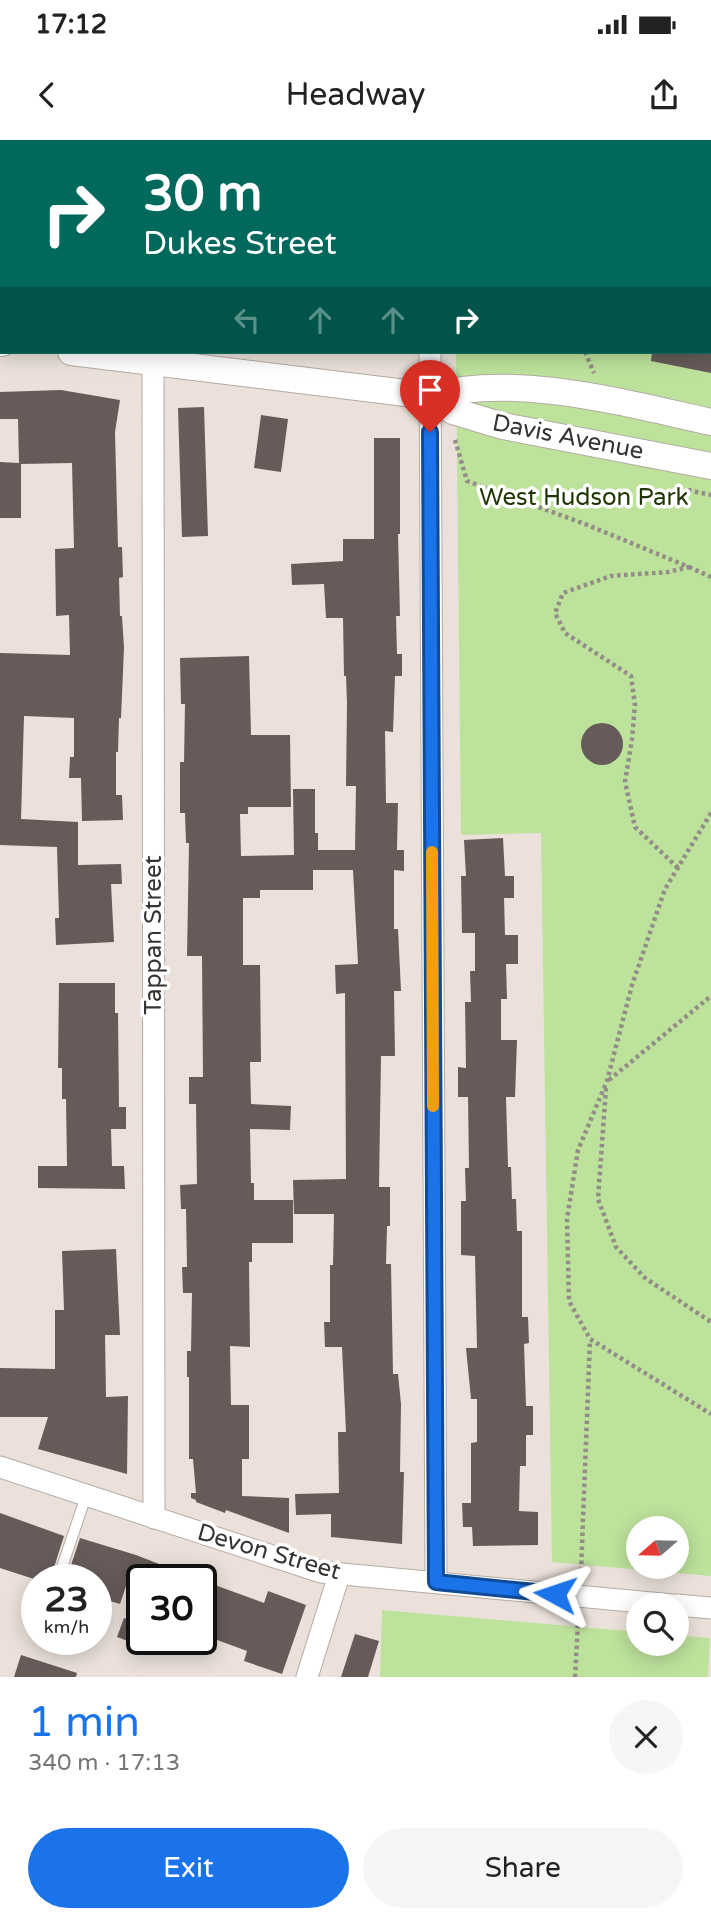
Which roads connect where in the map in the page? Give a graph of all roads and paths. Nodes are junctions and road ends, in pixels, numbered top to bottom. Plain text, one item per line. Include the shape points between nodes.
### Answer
1 (104, 354) edge
2 (430, 354) edge
3 (586, 354) edge
4 (153, 357) edge
5 (598, 382) dead end
6 (430, 396) junction
7 (711, 422) edge
8 (467, 440) dead end
9 (711, 466) edge
10 (684, 489) dead end
11 (711, 495) edge
12 (689, 567) junction
13 (711, 577) edge
14 (711, 813) edge
15 (678, 868) junction
16 (711, 996) edge
17 (607, 1081) junction
18 (711, 1322) edge
19 (590, 1339) junction
20 (711, 1414) edge
21 (0, 1467) edge
22 (86, 1496) junction
23 (154, 1518) junction
24 (63, 1564) edge
25 (580, 1571) dead end
26 (339, 1575) junction
27 (436, 1582) junction
28 (626, 1600) edge
29 (689, 1606) edge
30 (711, 1608) edge
31 (578, 1623) dead end
32 (307, 1677) edge
33 (576, 1677) edge

1 - 4 street, Davis Avenue
2 - 6 street
3 - 5 path
4 - 6 street, Davis Avenue
4 - 23 street, Tappan Street
6 - 7 street, Davis Avenue via 480,387 520,388
6 - 9 street, Davis Avenue via 453,411 503,426
6 - 27 street
8 - 12 path via 454,437 467,481
10 - 11 path
12 - 13 path
12 - 15 path via 611,576 575,588 563,593 555,613 565,633 631,676 635,705 625,782 635,827
14 - 15 path
15 - 17 path via 665,889 632,985
16 - 17 path
17 - 18 path via 598,1199 616,1247 645,1278
17 - 19 path via 578,1150 567,1219 569,1301
19 - 20 path
19 - 25 path
21 - 22 street, Devon Street
22 - 23 street, Devon Street
22 - 24 lane
23 - 26 street, Devon Street
26 - 27 street, Devon Street
26 - 32 street
27 - 28 street, Devon Street
29 - 30 street, Devon Street
31 - 33 path

